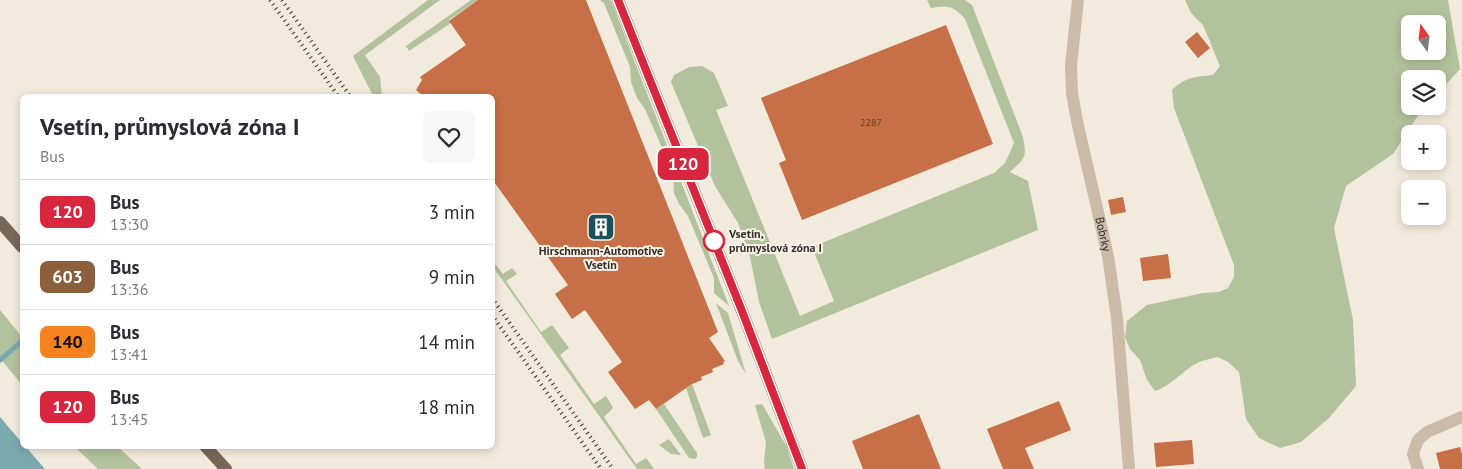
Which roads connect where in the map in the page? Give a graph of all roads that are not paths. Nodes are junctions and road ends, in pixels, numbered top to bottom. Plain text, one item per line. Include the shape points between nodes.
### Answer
1 (618, 0) edge
2 (1078, 0) edge
3 (0, 222) edge
4 (20, 245) edge
5 (1462, 417) edge
6 (208, 449) edge
7 (226, 469) edge
8 (802, 469) edge
9 (1129, 469) edge
10 (1418, 469) edge

1 - 8 street
2 - 9 street, Bobrky via 1071,65 1072,93 1108,256 1117,318
3 - 4 main road
5 - 10 street via 1427,432 1418,440 1413,454
6 - 7 main road

